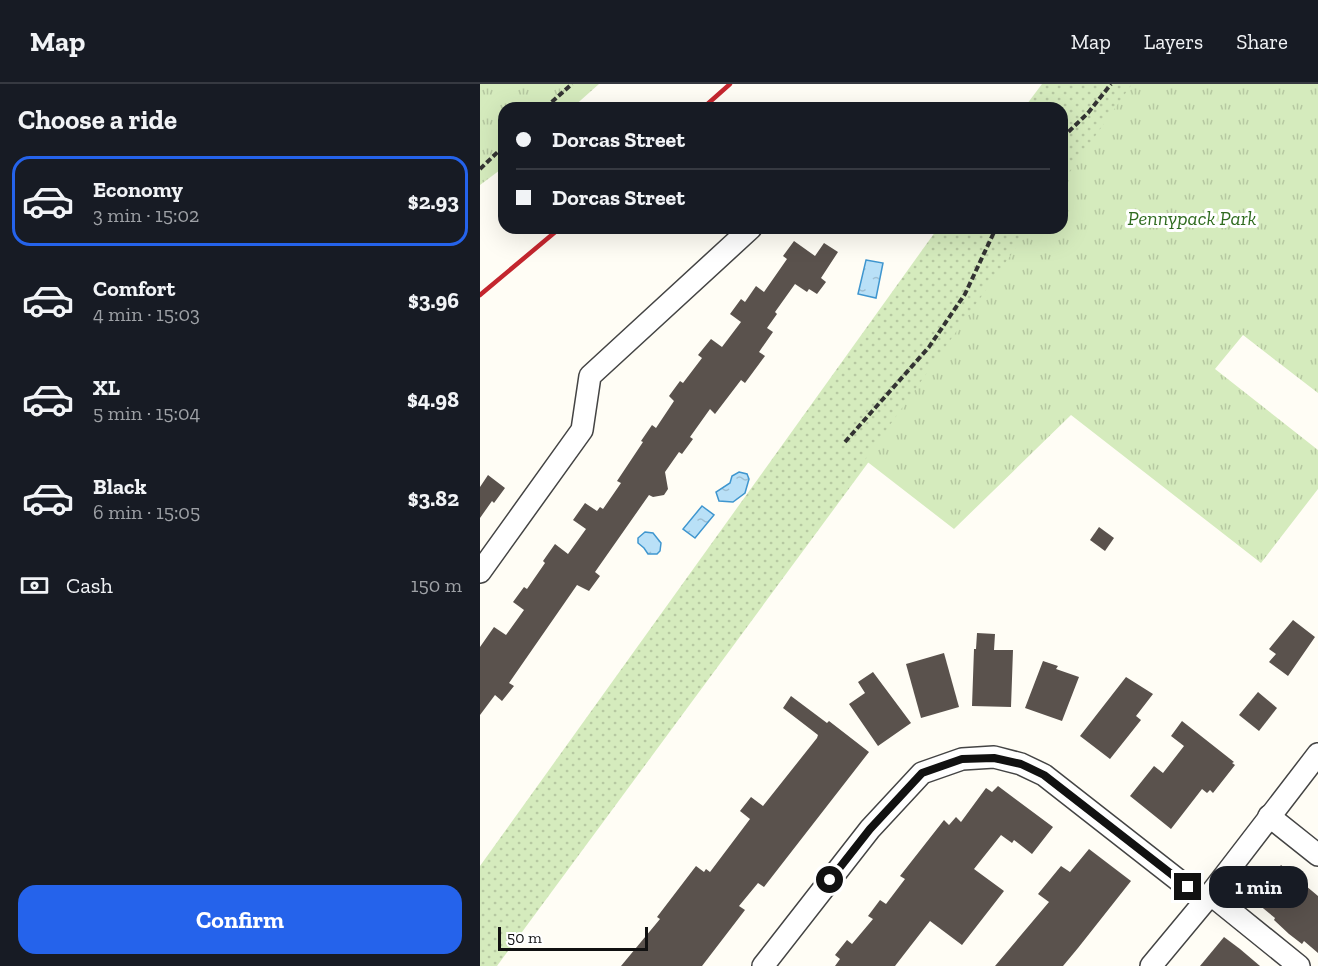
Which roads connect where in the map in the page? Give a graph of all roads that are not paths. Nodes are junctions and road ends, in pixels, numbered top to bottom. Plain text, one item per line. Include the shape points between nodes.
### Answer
1 (744, 234) edge
2 (480, 572) edge
3 (1318, 754) edge
4 (1269, 816) junction
5 (1318, 855) edge
6 (1208, 897) junction
7 (763, 966) edge
8 (1151, 966) edge
9 (1299, 966) edge

1 - 2 street via 590,376 582,430
3 - 4 street
4 - 5 street
4 - 6 street
6 - 7 street via 1044,775 1021,764 994,758 962,759 922,773 870,829
6 - 8 street
6 - 9 street

